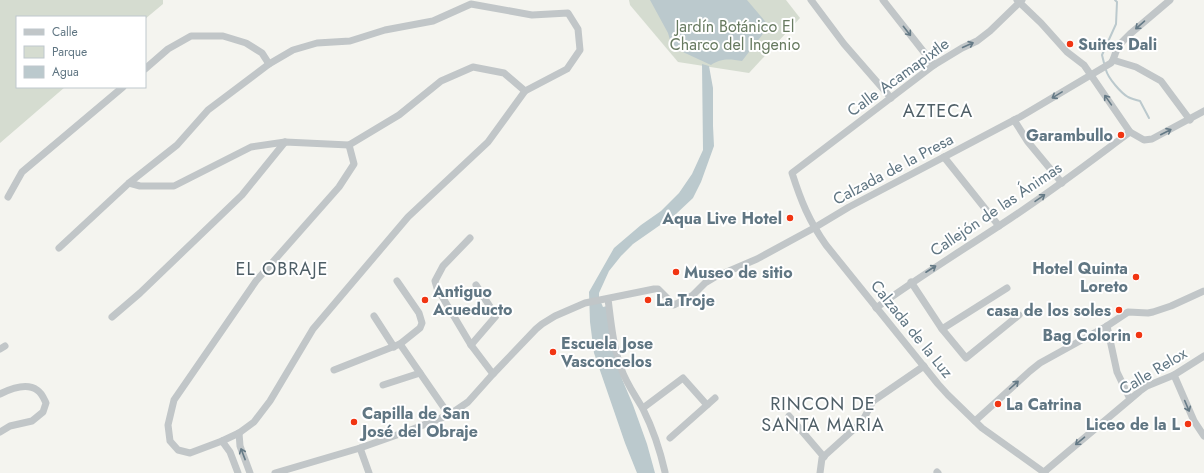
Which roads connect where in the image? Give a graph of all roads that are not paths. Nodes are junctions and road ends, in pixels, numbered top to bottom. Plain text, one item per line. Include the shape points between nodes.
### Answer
1 (811, 0) edge
2 (883, 0) edge
3 (1170, 0) edge
4 (1019, 2) edge
5 (1113, 60) junction
6 (269, 64) junction
7 (934, 64) junction
8 (146, 68) edge
9 (1090, 75) junction
10 (122, 88) edge
11 (525, 91) junction
12 (891, 98) junction
13 (1204, 111) edge
14 (1014, 120) junction
15 (1190, 120) junction
16 (1130, 132) junction
17 (285, 142) junction
18 (349, 145) junction
19 (944, 157) junction
20 (792, 173) joint
21 (130, 183) junction
22 (1062, 183) junction
23 (8, 197) dead end
24 (999, 226) junction
25 (814, 228) junction
26 (470, 238) dead end
27 (59, 248) dead end
28 (397, 281) dead end
29 (911, 282) junction
30 (476, 285) dead end
31 (1007, 288) dead end
32 (1204, 291) edge
33 (607, 299) junction
34 (876, 308) junction
35 (1019, 315) dead end
36 (374, 316) dead end
37 (112, 317) dead end
38 (1107, 326) junction
39 (942, 329) junction
40 (470, 345) junction
41 (397, 346) junction
42 (1204, 356) edge
43 (924, 366) junction
44 (334, 370) dead end
45 (420, 373) junction
46 (493, 374) junction
47 (1174, 374) junction
48 (383, 385) dead end
49 (0, 394) edge
50 (716, 398) dead end
51 (1130, 399) junction
52 (707, 405) junction
53 (643, 408) junction
54 (449, 414) junction
55 (789, 416) dead end
56 (975, 421) junction
57 (0, 432) edge
58 (239, 433) junction
59 (1204, 436) edge
60 (670, 438) dead end
61 (222, 441) junction
62 (360, 448) junction
63 (824, 457) junction
64 (665, 472) edge
65 (1045, 472) edge
66 (238, 473) edge
67 (250, 473) edge
68 (275, 473) edge
69 (369, 473) edge
70 (820, 473) edge

1 - 12 street via 844,44
2 -> 7 street
3 -> 5 street via 1118,46
7 -> 4 street, Calle Acamapixtle via 977,41
4 - 9 street via 1067,52 1084,65
5 - 9 street, Calzada de la Presa
5 - 15 street via 1136,67 1160,82
6 - 8 street via 262,53 246,43 223,36 191,36 168,49
6 - 11 street via 293,50 317,43 350,41 384,30 432,21 471,4 532,15 568,13 578,28 580,50 567,69
6 - 21 street via 208,110 177,145
7 - 12 street, Calle Acamapixtle
9 -> 14 street, Calzada de la Presa
16 -> 9 street
10 - 23 street via 22,172
11 - 18 street via 504,73 473,67 441,82 399,115
11 - 58 street via 488,142 408,217 313,329 270,401 254,422
12 - 20 street, Calle Acamapixtle
13 - 15 street
14 - 19 street, Calzada de la Presa
14 - 22 street via 1028,142
16 -> 15 street via 1144,140 1152,139
16 - 22 street, Callejón de las Ánimas
17 - 18 street
17 - 21 street via 251,148 174,186 140,186
17 - 37 street via 242,195
18 - 61 street via 354,164 339,187 256,281 174,400 168,425 170,441 178,450 190,453
19 - 24 street
19 - 25 street, Calzada de la Presa
20 - 25 street, Calzada de la Luz
21 - 27 street
24 -> 22 street, Callejón de las Ánimas
29 -> 24 street, Callejón de las Ánimas
25 - 33 street, Calzada de la Presa via 757,259 715,277 693,295 674,305 658,289
25 - 34 street, Calzada de la Luz
26 - 40 street via 443,266 435,281 436,288
28 - 41 street via 419,313 422,323 420,328
29 - 34 street, Callejón de las Ánimas
29 - 39 street
30 - 40 street via 496,316
31 - 39 street
32 - 38 street via 1148,313 1128,312
33 - 46 street via 585,303 542,324
33 - 53 street via 621,369
34 - 43 street, Calzada de la Luz
35 - 39 street via 966,358
36 - 41 street
38 - 51 street via 1117,372
56 -> 38 street via 1040,362
40 - 46 street
41 - 44 street
41 - 45 street
42 - 47 street, Calle Relox
43 - 56 street, Calzada de la Luz via 948,396
43 - 63 street via 873,401 862,422
45 - 48 street
45 - 54 street
46 - 54 street via 468,402
47 - 51 street, Calle Relox via 1147,386
47 -> 59 street via 1194,421
49 - 57 street via 27,386 37,389 46,403 43,412 32,421 10,426
50 - 52 street
51 -> 65 street, Calle Relox
52 - 53 street via 683,378
52 - 60 street
53 - 64 street via 659,448
54 - 62 street
55 - 63 street
56 - 65 street, Calzada de la Luz
58 - 61 street
67 -> 58 street via 240,446
61 - 66 street via 230,452
62 - 68 street
62 - 69 street
63 - 70 street

